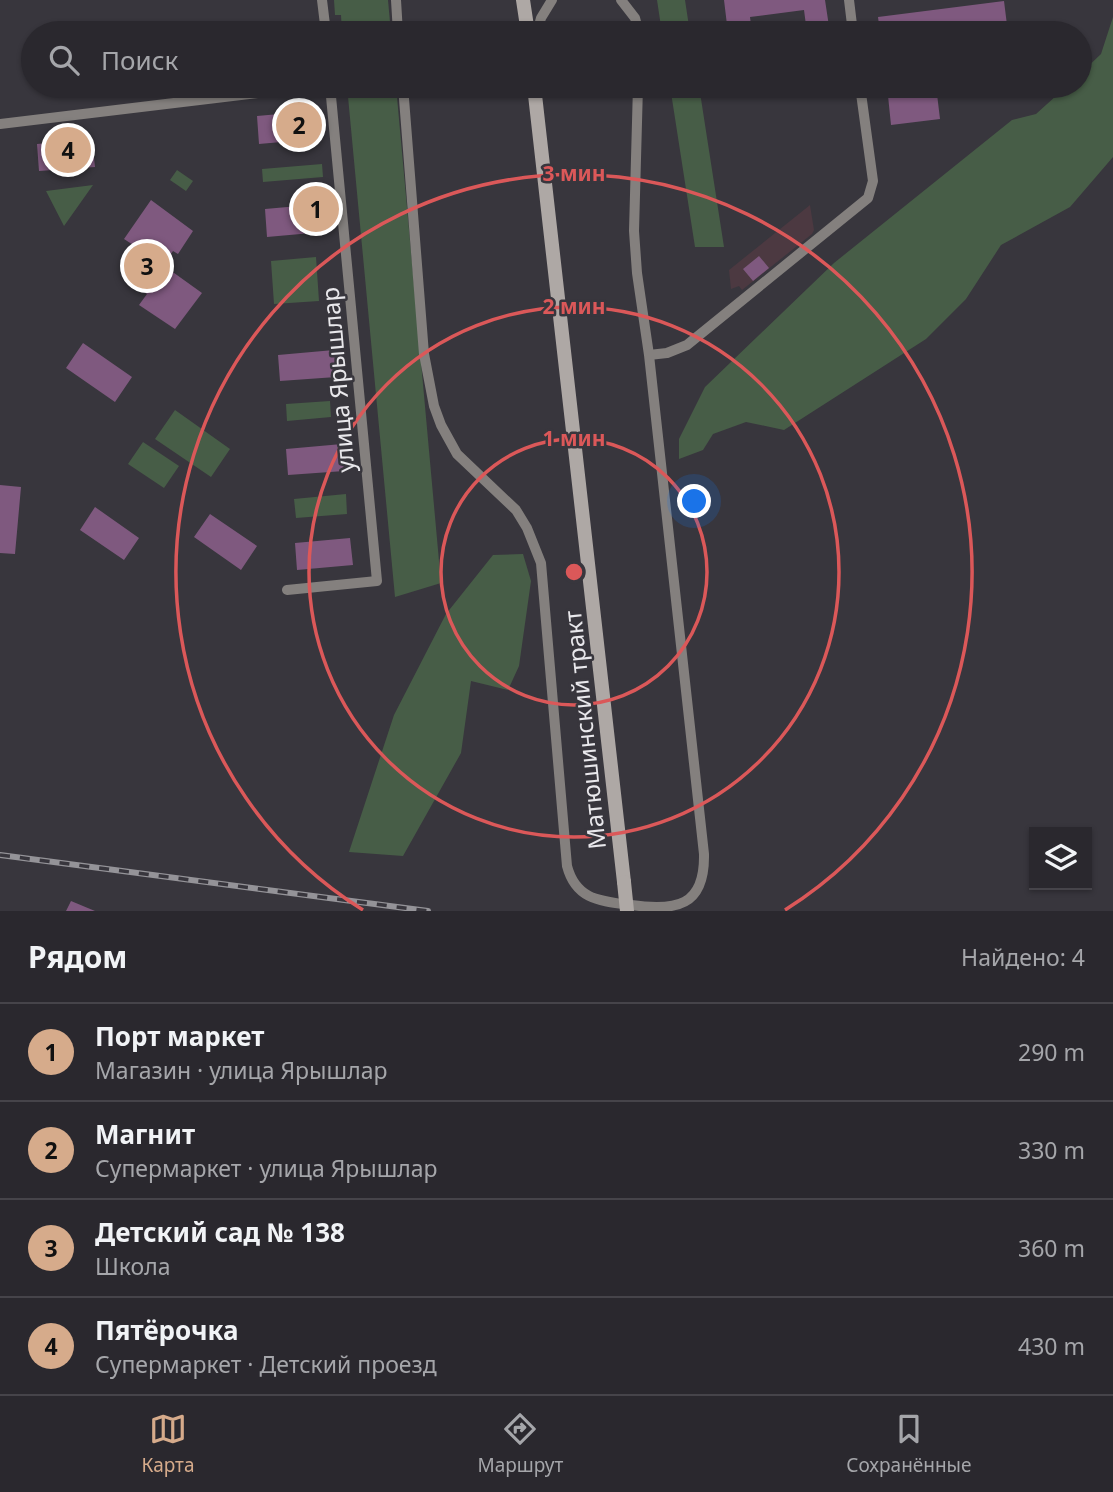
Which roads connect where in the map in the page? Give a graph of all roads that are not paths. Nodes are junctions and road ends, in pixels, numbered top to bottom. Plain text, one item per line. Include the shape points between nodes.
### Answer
1 (323, 0) edge
2 (396, 0) edge
3 (523, 0) edge
4 (552, 0) edge
5 (621, 0) edge
6 (849, 0) edge
7 (325, 21) edge
8 (397, 21) edge
9 (526, 21) edge
10 (540, 21) edge
11 (636, 21) edge
12 (852, 21) edge
13 (216, 98) edge
14 (331, 98) edge
15 (404, 98) edge
16 (535, 98) edge
17 (638, 98) edge
18 (862, 98) edge
19 (0, 124) edge
20 (649, 355) junction
21 (287, 590) dead end
22 (627, 911) edge

1 - 7 street
2 - 8 street
3 - 9 main road
4 - 10 street
5 - 11 street
6 - 12 street
13 - 19 street
14 - 21 street, улица Ярышлар via 377,582
15 - 20 street via 424,354 434,406 457,454 516,510 541,563 570,877 583,892 602,901 667,908 687,900 701,884 704,854
16 - 22 main road, Матюшинский тракт, bridge
17 - 20 street via 634,231
18 - 20 street via 873,181 868,198 687,345

